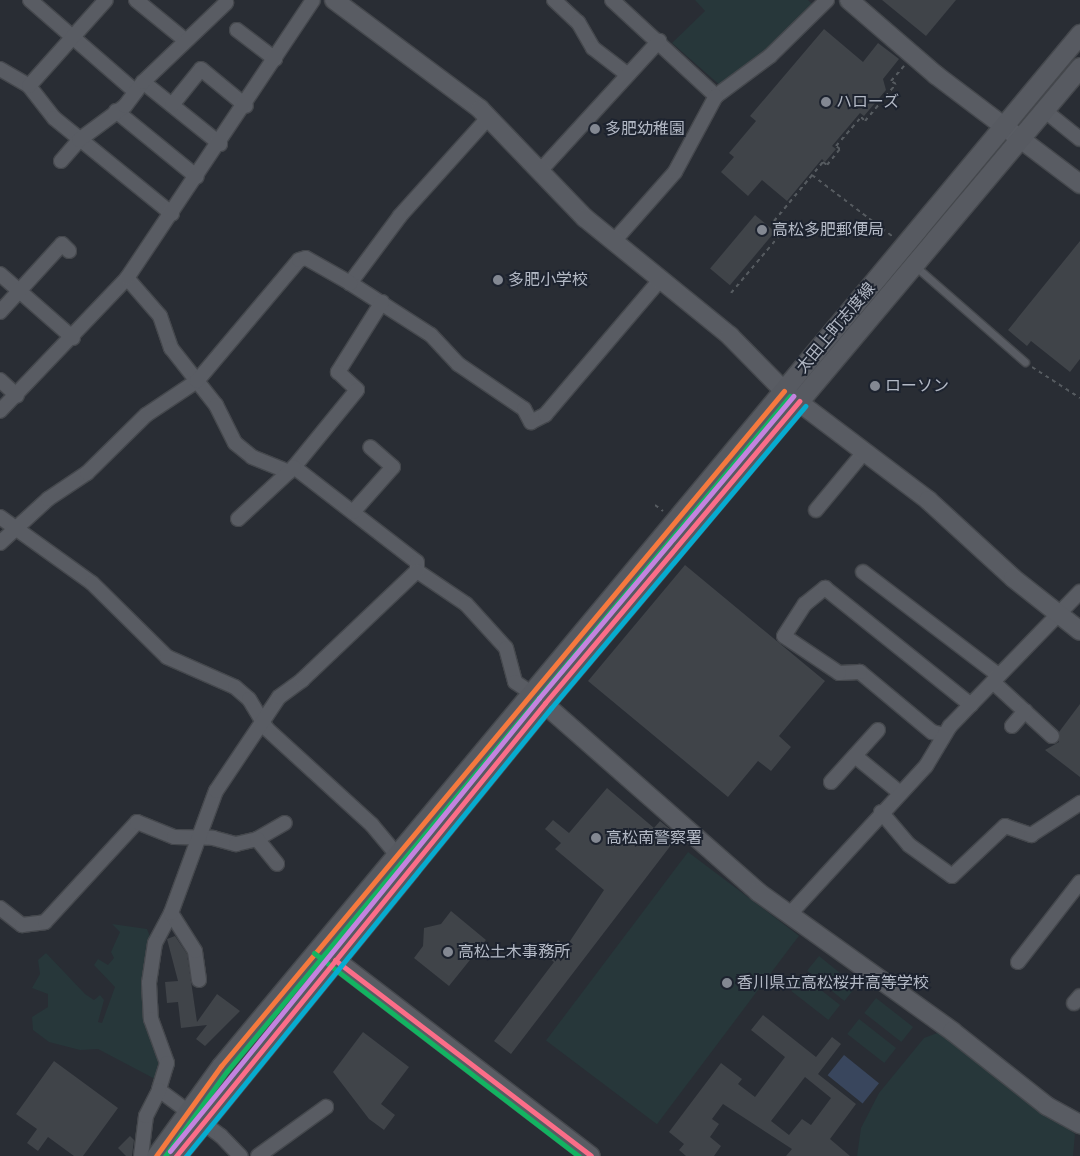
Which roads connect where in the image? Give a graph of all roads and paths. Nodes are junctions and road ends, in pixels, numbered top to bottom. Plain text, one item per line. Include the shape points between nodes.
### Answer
1 (30, 0) edge
2 (106, 0) edge
3 (136, 0) edge
4 (314, 0) edge
5 (334, 0) edge
6 (612, 0) edge
7 (827, 0) edge
8 (849, 0) edge
9 (226, 3) dead end
10 (562, 3) edge
11 (237, 30) dead end
12 (1080, 34) edge
13 (72, 36) junction
14 (184, 40) junction
15 (659, 41) junction
16 (914, 54) junction
17 (275, 60) junction
18 (1080, 67) edge
19 (0, 69) edge
20 (628, 75) junction
21 (29, 86) junction
22 (139, 87) junction
23 (716, 96) junction
24 (172, 105) junction
25 (246, 106) junction
26 (1044, 110) junction
27 (116, 111) junction
28 (489, 118) junction
29 (1002, 126) junction
30 (1020, 139) junction
31 (1080, 139) edge
32 (79, 140) junction
33 (220, 144) junction
34 (61, 162) dead end
35 (539, 172) junction
36 (812, 175) junction
37 (197, 177) junction
38 (1080, 184) edge
39 (172, 214) junction
40 (894, 237) dead end
41 (614, 241) junction
42 (69, 251) dead end
43 (913, 264) junction
44 (0, 274) edge
45 (127, 278) junction
46 (660, 280) junction
47 (350, 283) junction
48 (21, 290) junction
49 (731, 292) dead end
50 (382, 302) junction
51 (0, 312) edge
52 (73, 338) junction
53 (1025, 362) joint
54 (0, 380) edge
55 (197, 381) junction
56 (17, 396) junction
57 (791, 396) junction
58 (1080, 398) edge
59 (0, 411) edge
60 (370, 447) dead end
61 (865, 452) junction
62 (292, 469) junction
63 (816, 510) dead end
64 (353, 512) junction
65 (0, 517) edge
66 (238, 520) dead end
67 (15, 527) junction
68 (0, 543) edge
69 (417, 571) junction
70 (864, 572) dead end
71 (1080, 592) edge
72 (1056, 613) junction
73 (1080, 631) edge
74 (996, 678) junction
75 (539, 698) junction
76 (971, 705) junction
77 (1025, 711) junction
78 (263, 716) junction
79 (1012, 726) dead end
80 (878, 730) dead end
81 (944, 735) junction
82 (1052, 736) dead end
83 (855, 756) junction
84 (832, 782) dead end
85 (899, 792) junction
86 (1080, 803) edge
87 (881, 812) junction
88 (285, 822) dead end
89 (196, 839) junction
90 (257, 839) junction
91 (410, 851) junction
92 (277, 864) dead end
93 (1080, 882) edge
94 (0, 908) edge
95 (171, 913) junction
96 (789, 914) junction
97 (319, 947) junction
98 (335, 960) junction
99 (1018, 962) dead end
100 (199, 980) dead end
101 (159, 1090) junction
102 (326, 1107) dead end
103 (195, 1114) junction
104 (1080, 1124) edge
105 (141, 1156) edge
106 (156, 1156) edge
107 (176, 1156) edge
108 (240, 1156) edge
109 (258, 1156) edge
110 (590, 1156) edge

1 - 13 street
2 - 13 street
3 - 14 street
4 - 17 street
5 - 28 street
6 - 15 street
7 - 23 street via 770,56
8 - 16 street
9 - 14 street
10 - 20 street via 593,48
11 - 17 street
12 - 29 main road, 太田上町志度線
13 - 21 street
13 - 22 street
14 - 22 street
15 - 20 street
15 - 23 street
16 - 29 street
16 - 36 path via 865,121 861,117 836,146 840,150
17 - 25 street
18 - 26 main road, 太田上町志度線
19 - 21 street
20 - 35 street
21 - 32 street
22 - 24 street
22 - 27 street
23 - 41 street via 675,172
24 - 25 street via 201,69
24 - 33 street
25 - 33 street
26 - 30 main road, 太田上町志度線
26 - 31 street
27 - 32 street
27 - 37 street
28 - 35 street
28 - 47 street via 400,216
29 - 30 street
29 - 57 main road, 太田上町志度線
30 - 38 street
30 - 43 main road, 太田上町志度線
32 - 34 street
32 - 39 street via 90,143
33 - 37 street
35 - 41 street
36 - 40 path
36 - 49 path via 774,221 784,230
37 - 39 street
39 - 45 street
41 - 46 street
42 - 48 street via 62,244
43 - 53 lane
43 - 57 main road, 太田上町志度線
44 - 48 street
45 - 52 street
45 - 55 street via 160,316 171,348
46 - 50 street via 545,415 531,422 524,410 458,364 431,335
46 - 57 street via 730,336
47 - 50 street
47 - 55 street via 306,258 299,260
48 - 51 street
48 - 52 street
50 - 62 street via 338,372 357,390
52 - 56 street
53 - 58 path
54 - 56 street
55 - 62 street via 216,405 234,442 252,457
55 - 67 street via 146,416 87,473
56 - 59 street
57 - 61 street
57 - 75 main road, 太田上町志度線
60 - 64 street via 392,467
61 - 63 street
61 - 72 street via 954,520
62 - 64 street
62 - 66 street
64 - 69 street via 417,562
65 - 67 street
67 - 68 street
67 - 78 street via 92,583 167,657 235,687
69 - 75 street via 466,604 506,648 515,682
69 - 78 street
70 - 74 street
71 - 72 street
72 - 73 street
72 - 74 street
74 - 76 street
74 - 77 street
75 - 91 main road, 太田上町志度線
75 - 96 street via 716,859
76 - 81 street
76 - 81 street via 825,588 805,604 784,636 838,673 860,672 932,732
77 - 79 street
77 - 82 street
78 - 89 street via 216,791
78 - 91 street via 267,730 372,826
80 - 83 street
81 - 85 street via 926,766
83 - 84 street
83 - 85 street
85 - 87 street
86 - 87 street via 1031,835 1005,826 952,876 910,845
87 - 96 street
88 - 90 street
89 - 90 street via 236,844
89 - 94 street via 174,837 137,822 45,922 22,925
89 - 95 street
90 - 92 street
91 - 97 main road, 太田上町志度線
91 - 98 main road, 太田上町志度線
93 - 99 street
95 - 100 street via 195,951
95 - 101 street via 155,943 149,983 151,1019 167,1063
96 - 104 street via 952,1030 1047,1106
97 - 98 street
97 - 103 main road, 太田上町志度線
98 - 103 main road, 太田上町志度線
98 - 110 street
101 - 103 street
101 - 105 street via 146,1116
102 - 109 street
103 - 106 main road, 太田上町志度線
103 - 107 main road, 太田上町志度線
103 - 108 street

